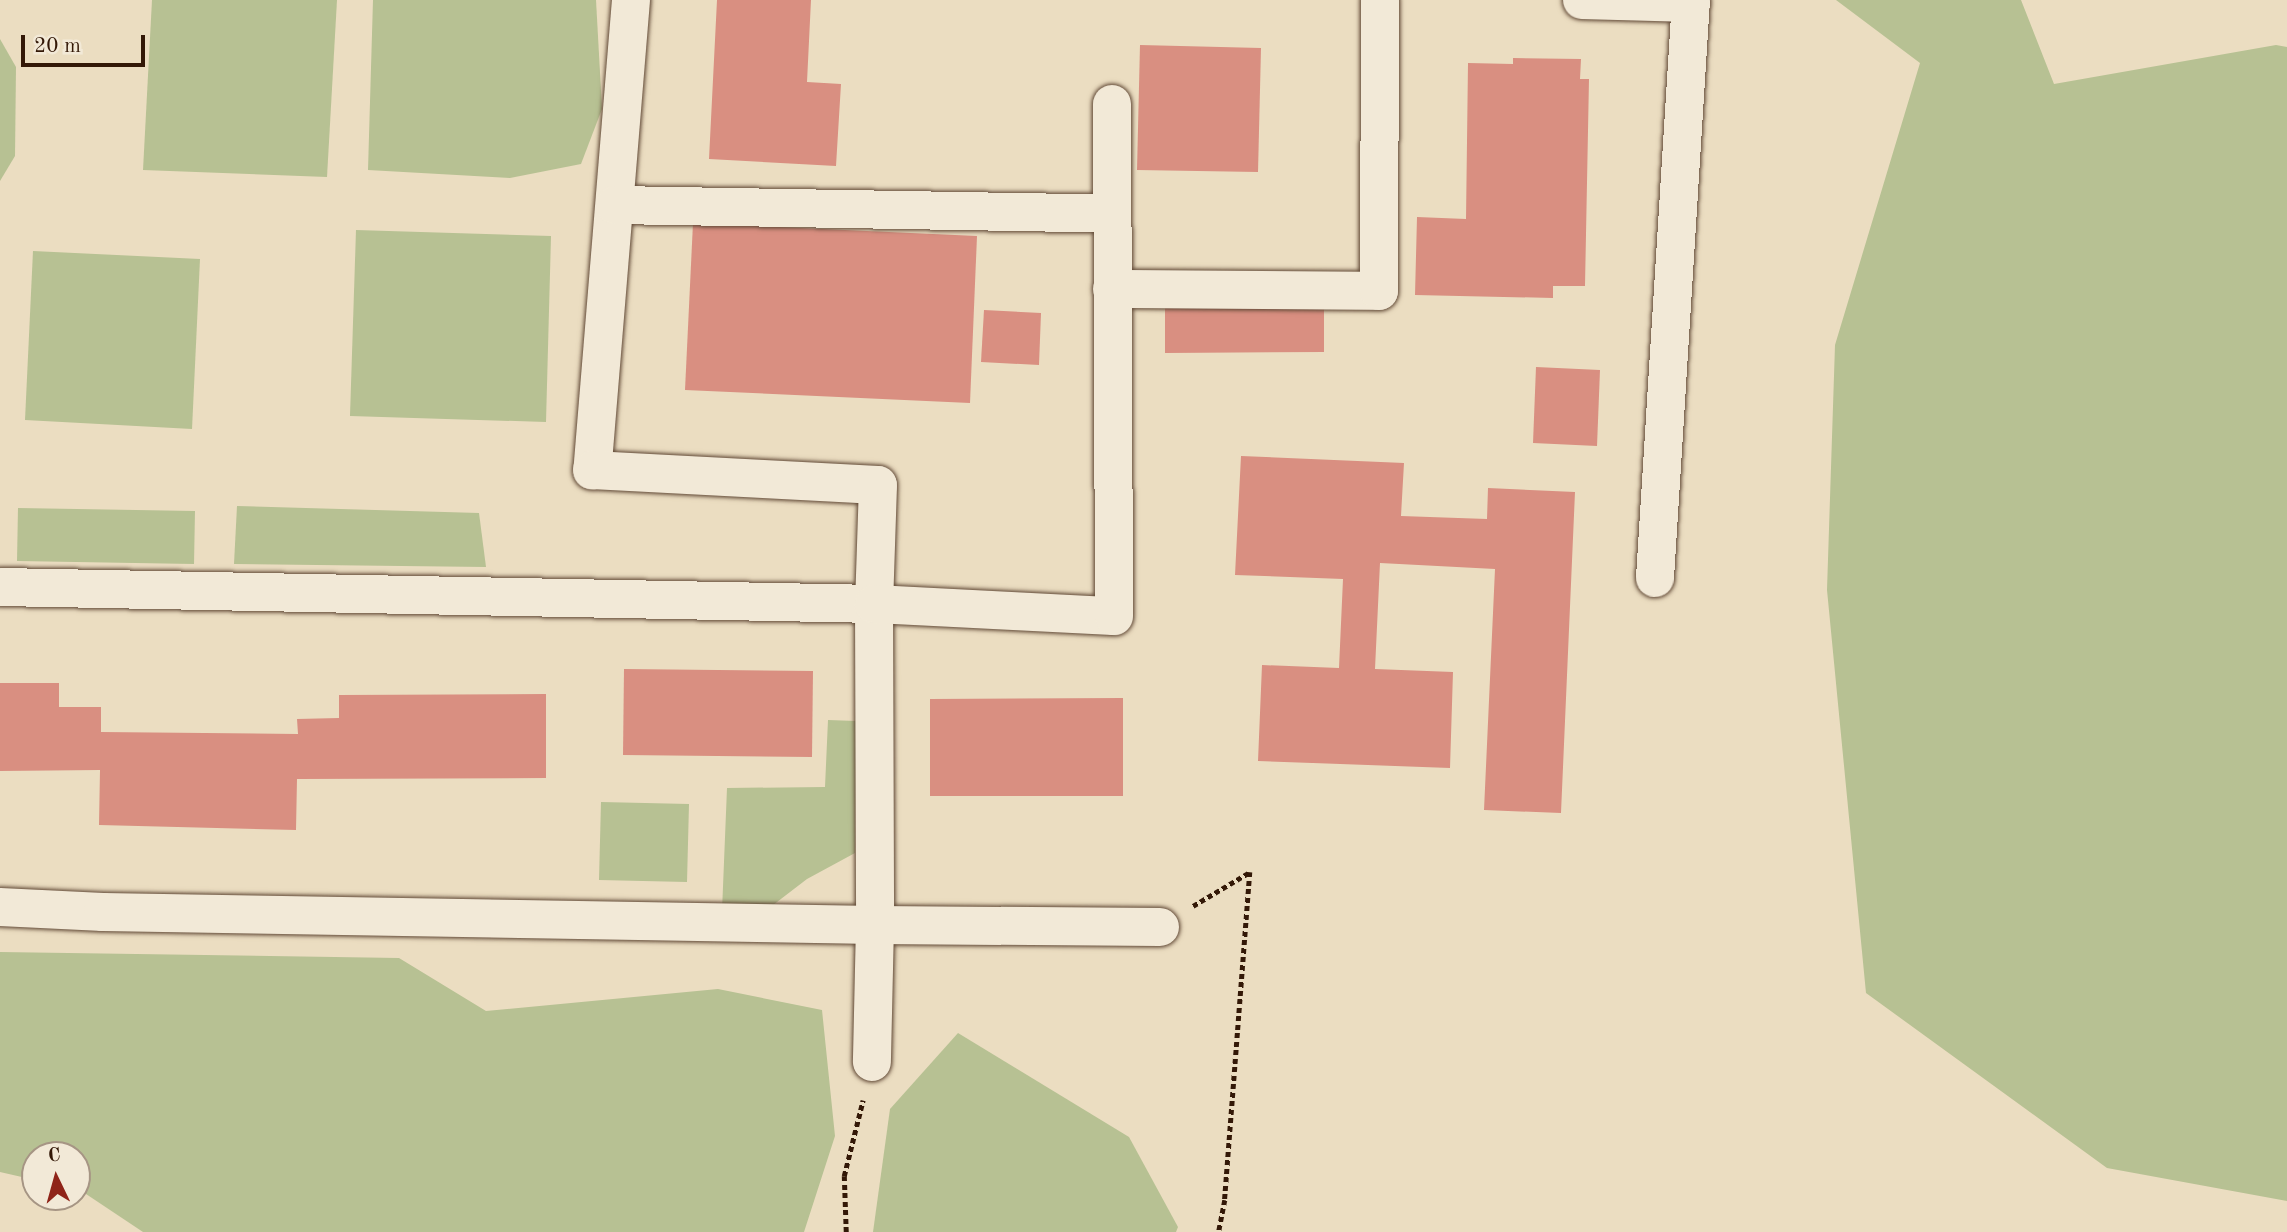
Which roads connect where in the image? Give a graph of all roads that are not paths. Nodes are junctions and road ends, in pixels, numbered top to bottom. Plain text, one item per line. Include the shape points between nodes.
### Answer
1 (631, 0) edge
2 (1380, 0) edge
3 (1582, 0) edge
4 (1691, 1) edge
5 (1112, 104) dead end
6 (615, 205) junction
7 (1112, 214) junction
8 (1112, 289) junction
9 (1655, 578) dead end
10 (0, 587) edge
11 (874, 604) junction
12 (0, 907) edge
13 (876, 925) junction
14 (1160, 927) road end
15 (872, 1062) road end

1 - 6 street
2 - 8 street via 1380,292
3 - 4 street
4 - 9 street
5 - 7 street
6 - 7 street
6 - 11 street via 592,470 878,485
7 - 8 street
8 - 11 street via 1114,616
10 - 11 street
11 - 13 street
12 - 13 street
13 - 14 street
13 - 15 street

